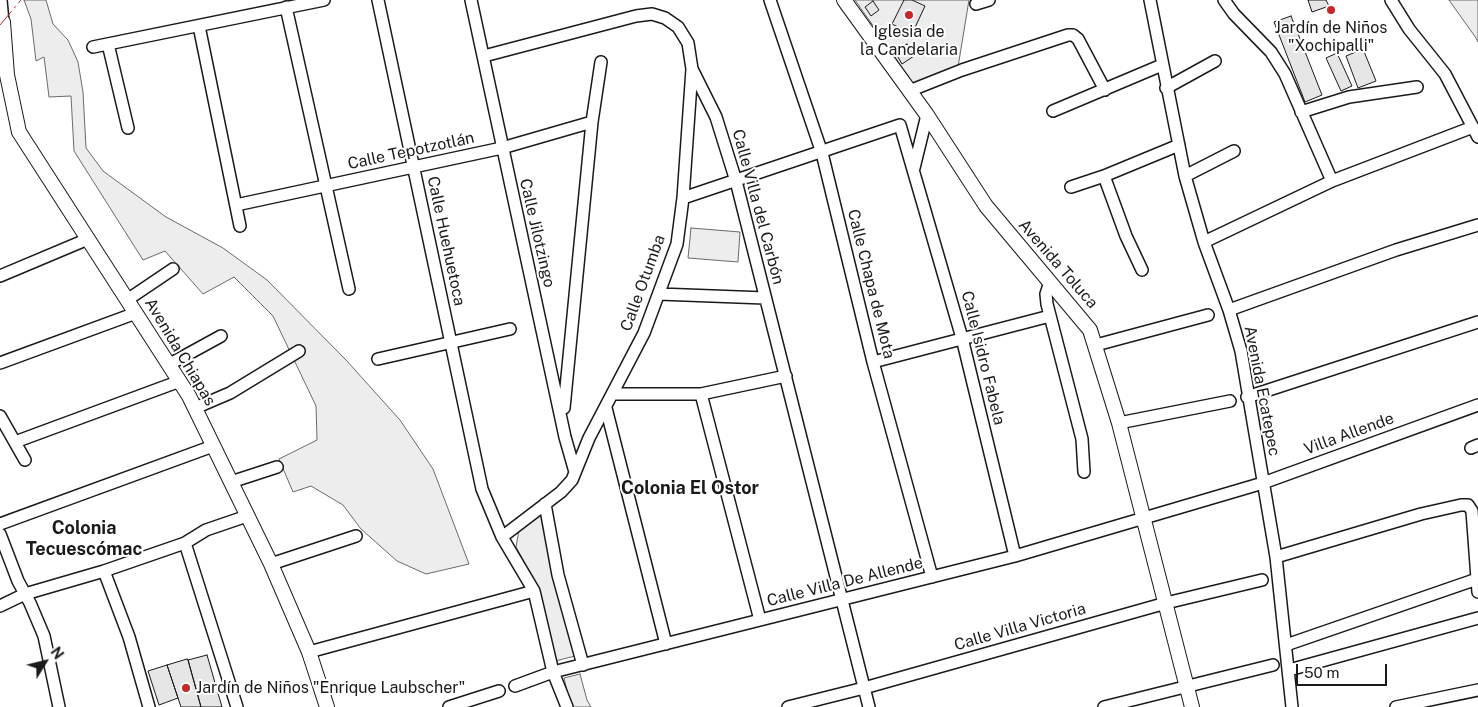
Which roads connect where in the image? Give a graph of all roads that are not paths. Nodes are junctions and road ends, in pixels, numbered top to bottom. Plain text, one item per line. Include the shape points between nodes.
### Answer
1 (1, 0) edge
2 (324, 0) edge
3 (378, 0) edge
4 (471, 0) edge
5 (770, 0) edge
6 (844, 0) edge
7 (989, 0) edge
8 (1150, 0) edge
9 (1224, 0) edge
10 (1391, 0) edge
11 (976, 4) dead end
12 (286, 8) junction
13 (2, 23) edge
14 (199, 26) junction
15 (108, 44) junction
16 (93, 47) dead end
17 (2, 53) edge
18 (484, 56) junction
19 (1215, 61) dead end
20 (601, 62) dead end
21 (1162, 65) junction
22 (692, 69) junction
23 (1417, 87) dead end
24 (1166, 88) junction
25 (1105, 90) junction
26 (909, 91) junction
27 (1053, 112) dead end
28 (1301, 112) junction
29 (927, 115) junction
30 (592, 122) junction
31 (128, 128) dead end
32 (1476, 132) edge
33 (1179, 146) junction
34 (502, 148) junction
35 (1234, 151) dead end
36 (822, 153) junction
37 (413, 168) junction
38 (914, 169) junction
39 (1104, 176) junction
40 (1185, 176) junction
41 (736, 181) junction
42 (1332, 181) junction
43 (326, 186) junction
44 (1071, 187) dead end
45 (683, 198) junction
46 (236, 205) junction
47 (1478, 225) edge
48 (240, 226) dead end
49 (88, 239) junction
50 (1204, 242) junction
51 (173, 269) dead end
52 (1142, 270) dead end
53 (1, 272) edge
54 (1050, 282) junction
55 (350, 289) dead end
56 (659, 294) junction
57 (765, 298) junction
58 (127, 300) junction
59 (1229, 310) junction
60 (136, 313) junction
61 (1208, 315) dead end
62 (1050, 316) junction
63 (1478, 322) edge
64 (510, 329) dead end
65 (221, 336) dead end
66 (962, 338) junction
67 (452, 342) junction
68 (1096, 345) junction
69 (299, 351) dead end
70 (378, 359) dead end
71 (0, 362) edge
72 (873, 362) junction
73 (170, 364) junction
74 (786, 376) junction
75 (180, 381) junction
76 (613, 394) junction
77 (701, 394) junction
78 (1247, 397) junction
79 (1230, 400) dead end
80 (1478, 405) edge
81 (195, 408) junction
82 (606, 408) junction
83 (0, 416) edge
84 (563, 420) junction
85 (1119, 423) junction
86 (565, 437) junction
87 (589, 438) junction
88 (14, 442) junction
89 (213, 446) junction
90 (25, 460) dead end
91 (277, 466) dead end
92 (575, 472) junction
93 (1084, 472) dead end
94 (231, 482) junction
95 (1263, 483) junction
96 (545, 504) junction
97 (247, 516) junction
98 (1144, 517) junction
99 (0, 524) edge
100 (1476, 530) edge
101 (0, 534) edge
102 (356, 536) dead end
103 (502, 536) junction
104 (184, 543) junction
105 (1015, 556) junction
106 (1276, 557) junction
107 (271, 564) junction
108 (104, 571) junction
109 (932, 578) junction
110 (1477, 579) junction
111 (1262, 580) dead end
112 (534, 591) junction
113 (1478, 592) edge
114 (25, 594) junction
115 (843, 598) junction
116 (1166, 603) junction
117 (0, 606) edge
118 (1478, 618) edge
119 (760, 620) junction
120 (666, 644) junction
121 (1286, 645) junction
122 (308, 652) junction
123 (583, 665) junction
124 (1273, 666) dead end
125 (1289, 670) junction
126 (553, 672) junction
127 (515, 686) dead end
128 (1186, 686) junction
129 (864, 688) junction
130 (1478, 690) edge
131 (499, 691) dead end
132 (59, 707) edge
133 (149, 707) edge
134 (237, 707) edge
135 (327, 707) edge
136 (449, 707) edge
137 (567, 707) edge
138 (788, 707) edge
139 (869, 707) edge
140 (1104, 707) edge
141 (1192, 707) edge
142 (1292, 707) edge
143 (1396, 707) edge

1 - 13 street
2 - 12 street
3 - 37 street, Calle Huehuetoca
4 - 18 street, Calle Jilotzingo
5 - 36 street, Calle Chapa de Mota
6 - 26 street, Avenida Toluca
7 - 11 street
8 - 21 street, Avenida Ecatepec
9 - 28 street via 1270,52 1285,74
10 - 32 street via 1409,29 1445,74
12 - 14 street
12 - 43 street
13 - 17 street, Avenida Chiapas
14 - 15 street
14 - 46 street
15 - 16 street
15 - 31 street
17 - 49 street, Avenida Chiapas via 19,132
18 - 22 street, Calle Villa del Carbón via 652,14 678,27 688,43
18 - 34 street, Calle Jilotzingo
19 - 24 street
20 - 30 street
21 - 24 street, Avenida Ecatepec
21 - 25 street
22 - 41 street, Calle Villa del Carbón via 716,117
22 - 45 street, Calle Otumba
23 - 28 street via 1350,97
24 - 33 street, Avenida Ecatepec
25 - 26 street via 1078,39 1068,35
25 - 27 street
26 - 29 street, Avenida Toluca
28 - 42 street
29 - 38 street, Calle Isidro Fabela
29 - 54 street, Avenida Toluca via 986,206
30 - 34 street, Calle Tepotzotlán
30 - 84 street
32 - 42 street
33 - 39 street
33 - 40 street, Avenida Ecatepec
34 - 37 street, Calle Tepotzotlán
34 - 84 street, Calle Jilotzingo
35 - 40 street
36 - 38 street, Calle Isidro Fabela via 900,125
36 - 41 street
36 - 72 street, Calle Chapa de Mota
37 - 43 street, Calle Tepotzotlán
37 - 67 street, Calle Huehuetoca
38 - 66 street, Calle Isidro Fabela
39 - 44 street
39 - 52 street
40 - 50 street, Avenida Ecatepec
41 - 45 street
41 - 57 street, Calle Villa del Carbón
42 - 50 street
43 - 46 street, Calle Tepotzotlán
43 - 55 street
45 - 56 street, Calle Otumba via 677,244
46 - 48 street
47 - 59 street via 1396,250
49 - 53 street
49 - 58 street, Avenida Chiapas
50 - 59 street, Avenida Ecatepec
51 - 58 street
54 - 62 street via 1046,294
54 - 68 street, Avenida Toluca via 1085,323
56 - 57 street
56 - 76 street, Calle Otumba via 644,333
57 - 74 street, Calle Villa del Carbón
58 - 60 street, Avenida Chiapas
59 - 78 street, Avenida Ecatepec via 1241,351
60 - 71 street
60 - 73 street, Avenida Chiapas
61 - 68 street
62 - 66 street
62 - 93 street via 1082,439
63 - 78 street
64 - 67 street
65 - 73 street
66 - 72 street
66 - 105 street, Calle Isidro Fabela
67 - 70 street
67 - 103 street, Calle Huehuetoca via 482,489
68 - 85 street, Avenida Toluca
69 - 81 street via 230,393
72 - 109 street, Calle Chapa de Mota
73 - 75 street, Avenida Chiapas
74 - 77 street
74 - 115 street, Calle Villa del Carbón
75 - 81 street, Avenida Chiapas
75 - 88 street
76 - 77 street
76 - 82 street, Calle Otumba
77 - 119 street
78 - 95 street, Avenida Ecatepec
79 - 85 street
80 - 95 street, Villa Allende
81 - 89 street, Avenida Chiapas
82 - 87 street, Calle Otumba
82 - 120 street
83 - 88 street
84 - 86 street, Calle Jilotzingo
85 - 98 street, Avenida Toluca
86 - 87 street via 572,443
86 - 92 street, Calle Jilotzingo
87 - 92 street, Calle Otumba
88 - 90 street
89 - 94 street, Avenida Chiapas
89 - 99 street
91 - 94 street
92 - 96 street, Calle Otumba via 572,480
94 - 97 street, Avenida Chiapas
95 - 98 street, Villa Allende
95 - 106 street, Avenida Ecatepec
96 - 103 street, Calle Otumba
96 - 123 street via 558,574
97 - 104 street via 206,530
97 - 107 street, Avenida Chiapas
98 - 105 street, Calle Villa De Allende
98 - 116 street, Avenida Toluca
100 - 106 street via 1472,511 1461,504
100 - 110 street
101 - 114 street
102 - 107 street
103 - 112 street
104 - 108 street
104 - 134 street
105 - 109 street, Calle Villa De Allende
106 - 121 street, Avenida Ecatepec
107 - 122 street, Avenida Chiapas
108 - 114 street
108 - 133 street via 129,637
109 - 115 street, Calle Villa De Allende
110 - 113 street
110 - 121 street
111 - 116 street, Calle Villa Victoria
112 - 122 street
112 - 126 street
114 - 117 street
114 - 132 street via 44,636
115 - 119 street, Calle Villa De Allende
115 - 129 street, Calle Villa del Carbón
116 - 128 street, Avenida Toluca
116 - 129 street, Calle Villa Victoria
118 - 125 street
119 - 120 street, Calle Villa De Allende
120 - 123 street, Calle Villa De Allende
121 - 125 street, Avenida Ecatepec
122 - 135 street, Avenida Chiapas
123 - 126 street, Calle Villa De Allende
124 - 128 street
125 - 142 street, Avenida Ecatepec
126 - 127 street, Calle Villa De Allende
126 - 137 street
128 - 140 street
128 - 141 street, Avenida Toluca
129 - 138 street, Calle Villa Victoria
129 - 139 street, Calle Villa del Carbón
130 - 143 street
131 - 136 street

